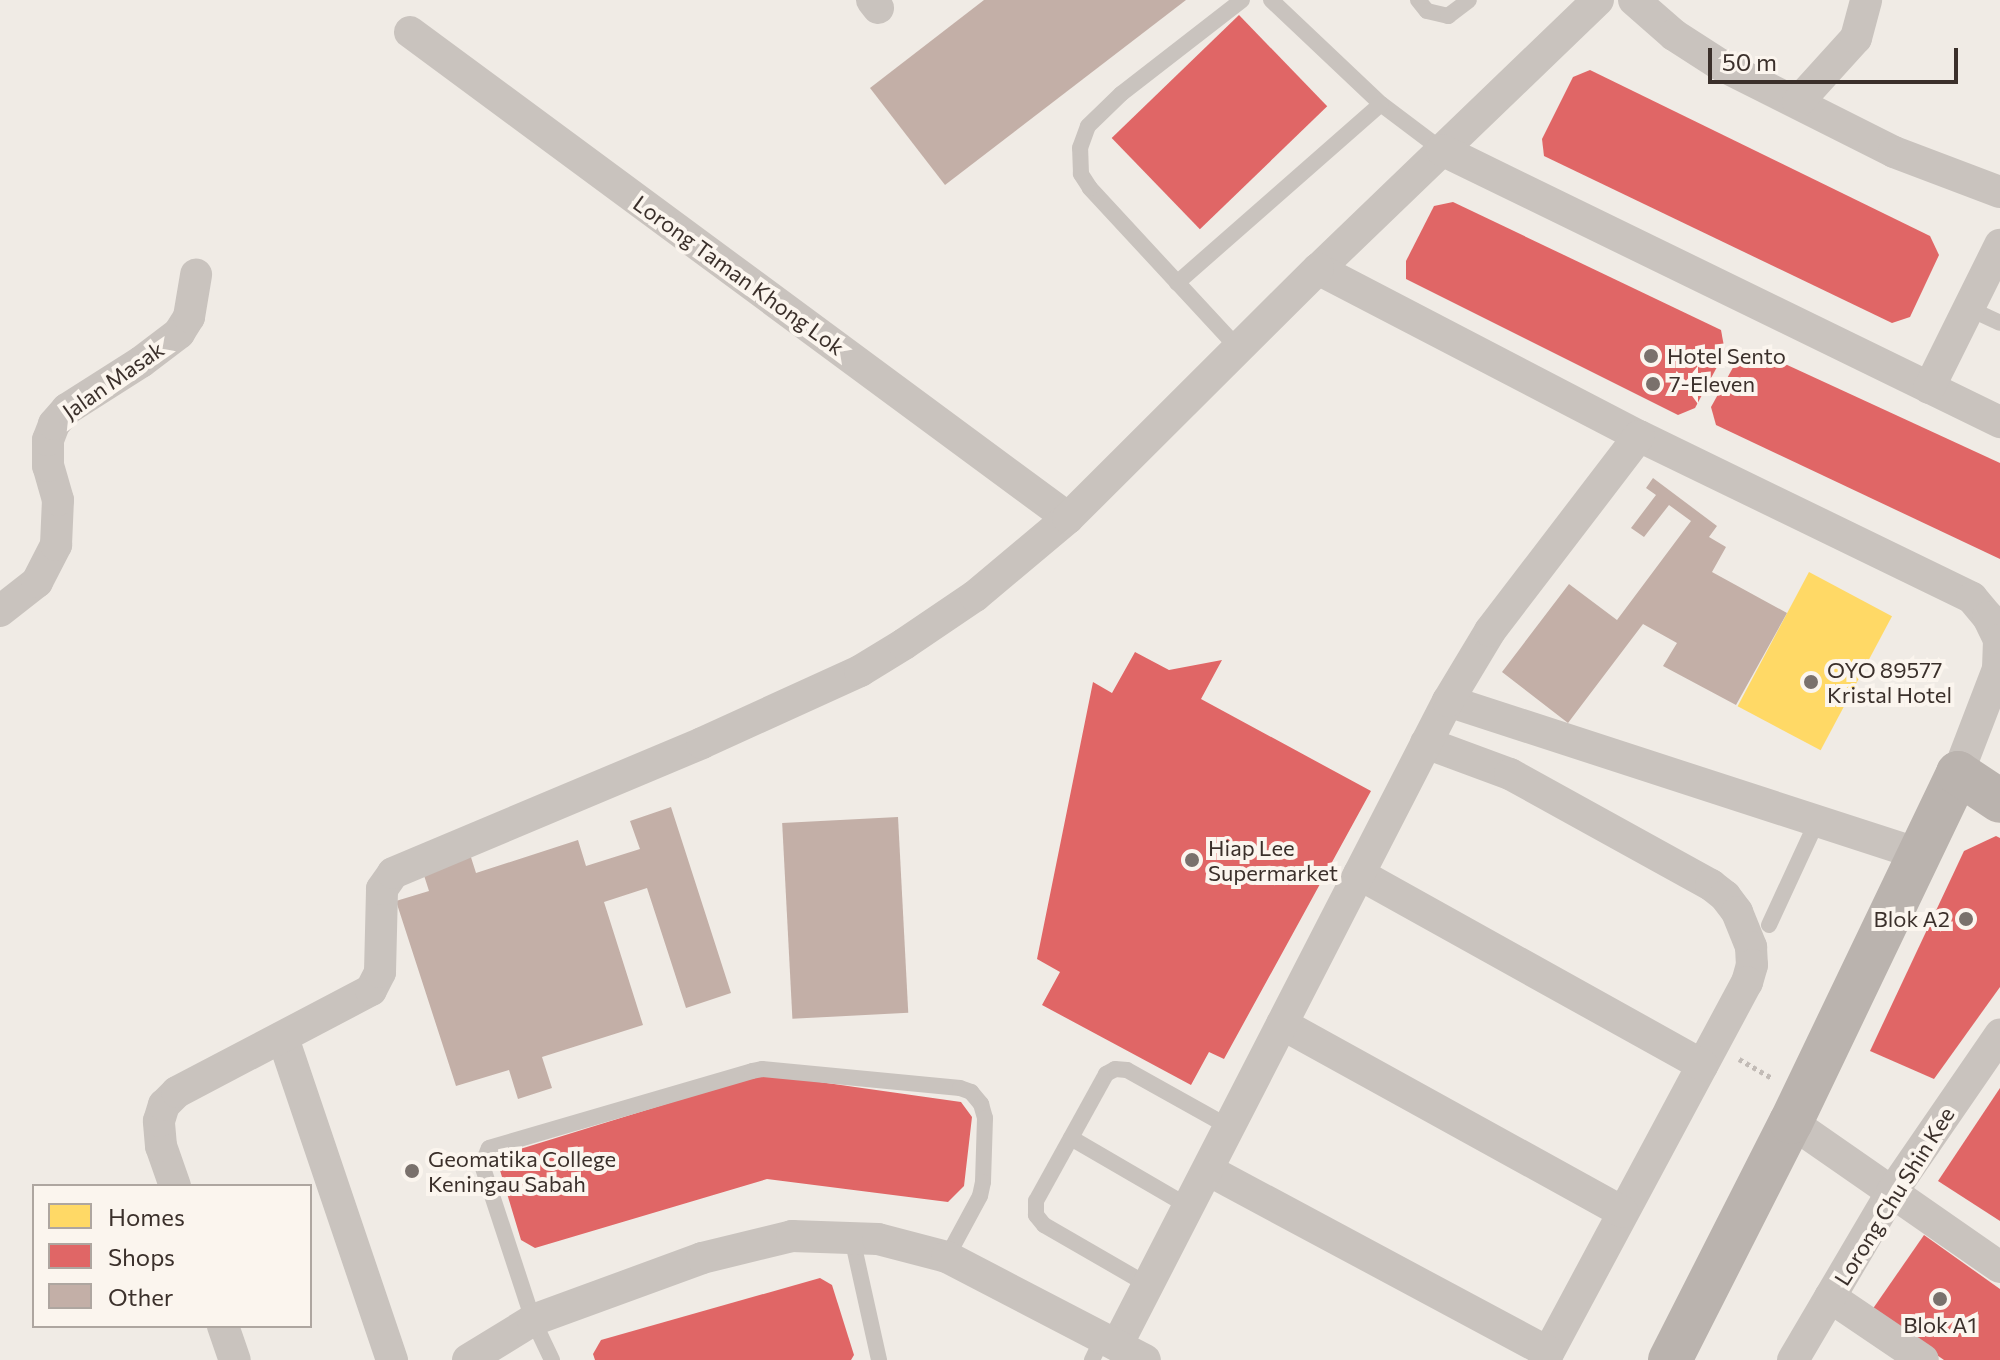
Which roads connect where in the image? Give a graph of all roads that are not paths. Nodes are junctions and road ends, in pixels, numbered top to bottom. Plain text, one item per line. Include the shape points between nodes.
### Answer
1 (1242, 0) edge
2 (1271, 0) edge
3 (1418, 0) edge
4 (1469, 0) edge
5 (1598, 0) edge
6 (1634, 0) edge
7 (1866, 0) edge
8 (410, 32) dead end
9 (1798, 102) junction
10 (1381, 104) junction
11 (1442, 150) junction
12 (2000, 192) edge
13 (2000, 245) edge
14 (1318, 269) junction
15 (196, 275) dead end
16 (1177, 283) junction
17 (1968, 308) junction
18 (2000, 323) edge
19 (1237, 347) junction
20 (1929, 388) junction
21 (2000, 422) edge
22 (1639, 436) junction
23 (1068, 518) junction
24 (0, 611) edge
25 (1994, 618) edge
26 (1448, 701) junction
27 (1426, 743) junction
28 (1958, 773) junction
29 (2000, 801) edge
30 (1817, 821) junction
31 (1920, 854) junction
32 (1359, 874) junction
33 (1769, 925) dead end
34 (1282, 1024) junction
35 (2000, 1035) edge
36 (283, 1038) junction
37 (1708, 1054) junction
38 (1798, 1109) junction
39 (1229, 1127) junction
40 (1071, 1138) junction
41 (1208, 1170) junction
42 (174, 1184) edge
43 (1892, 1192) junction
44 (1188, 1206) junction
45 (1623, 1212) junction
46 (852, 1238) junction
47 (947, 1257) junction
48 (2000, 1267) edge
49 (1148, 1285) junction
50 (1830, 1297) junction
51 (533, 1320) junction
52 (224, 1328) edge
53 (1114, 1351) edge
54 (1546, 1356) edge
55 (235, 1360) edge
56 (392, 1360) edge
57 (468, 1360) edge
58 (552, 1360) edge
59 (879, 1360) edge
60 (1670, 1360) edge
61 (1793, 1360) edge
62 (1923, 1360) edge

1 - 16 lane via 1121,94 1088,126 1080,148 1081,174 1090,188
2 - 10 lane
3 - 4 lane via 1427,11 1448,16
5 - 11 street
6 - 9 street via 1719,64
7 - 9 street via 1856,38
8 - 23 street, Lorong Taman Khong Lok
9 - 12 street via 1894,152
10 - 11 lane
10 - 16 lane
11 - 14 street
11 - 20 street
13 - 17 street
14 - 19 street
14 - 22 street
15 - 24 street, Jalan Masak via 189,317 179,333 67,409 54,424 48,466 58,500 56,545 37,582
16 - 19 lane
17 - 18 lane
17 - 20 street
19 - 23 street
20 - 21 street
22 - 25 street via 1950,586
22 - 26 street via 1490,631
23 - 36 street via 975,596 860,671 554,808 393,873 382,889 378,982 359,998
25 - 28 street via 1998,669
26 - 27 street
26 - 30 street
27 - 32 street
27 - 37 street via 1510,774 1725,896 1751,947 1752,965
28 - 29 street
28 - 31 street
30 - 31 street
30 - 33 lane
31 - 38 street
32 - 34 street
32 - 37 street
34 - 39 street
34 - 45 street
35 - 43 street, Lorong Chu Shin Kee
36 - 42 street via 177,1092 164,1105 161,1146
36 - 56 street
37 - 45 street
38 - 43 street
38 - 60 street
39 - 40 lane via 1127,1070 1115,1069 1106,1074
39 - 41 street
40 - 44 lane
40 - 49 lane via 1036,1201 1036,1215 1044,1225
41 - 44 street
41 - 54 street
43 - 48 street
43 - 50 street, Lorong Chu Shin Kee
44 - 49 street
45 - 54 street
46 - 47 street via 878,1239
46 - 51 street via 764,1240
46 - 59 lane
47 - 51 lane via 983,1182 985,1118 971,1092 762,1069 489,1148 482,1165
47 - 53 street
49 - 53 street
50 - 61 street, Lorong Chu Shin Kee
50 - 62 street
51 - 57 street
51 - 58 lane
52 - 55 street

